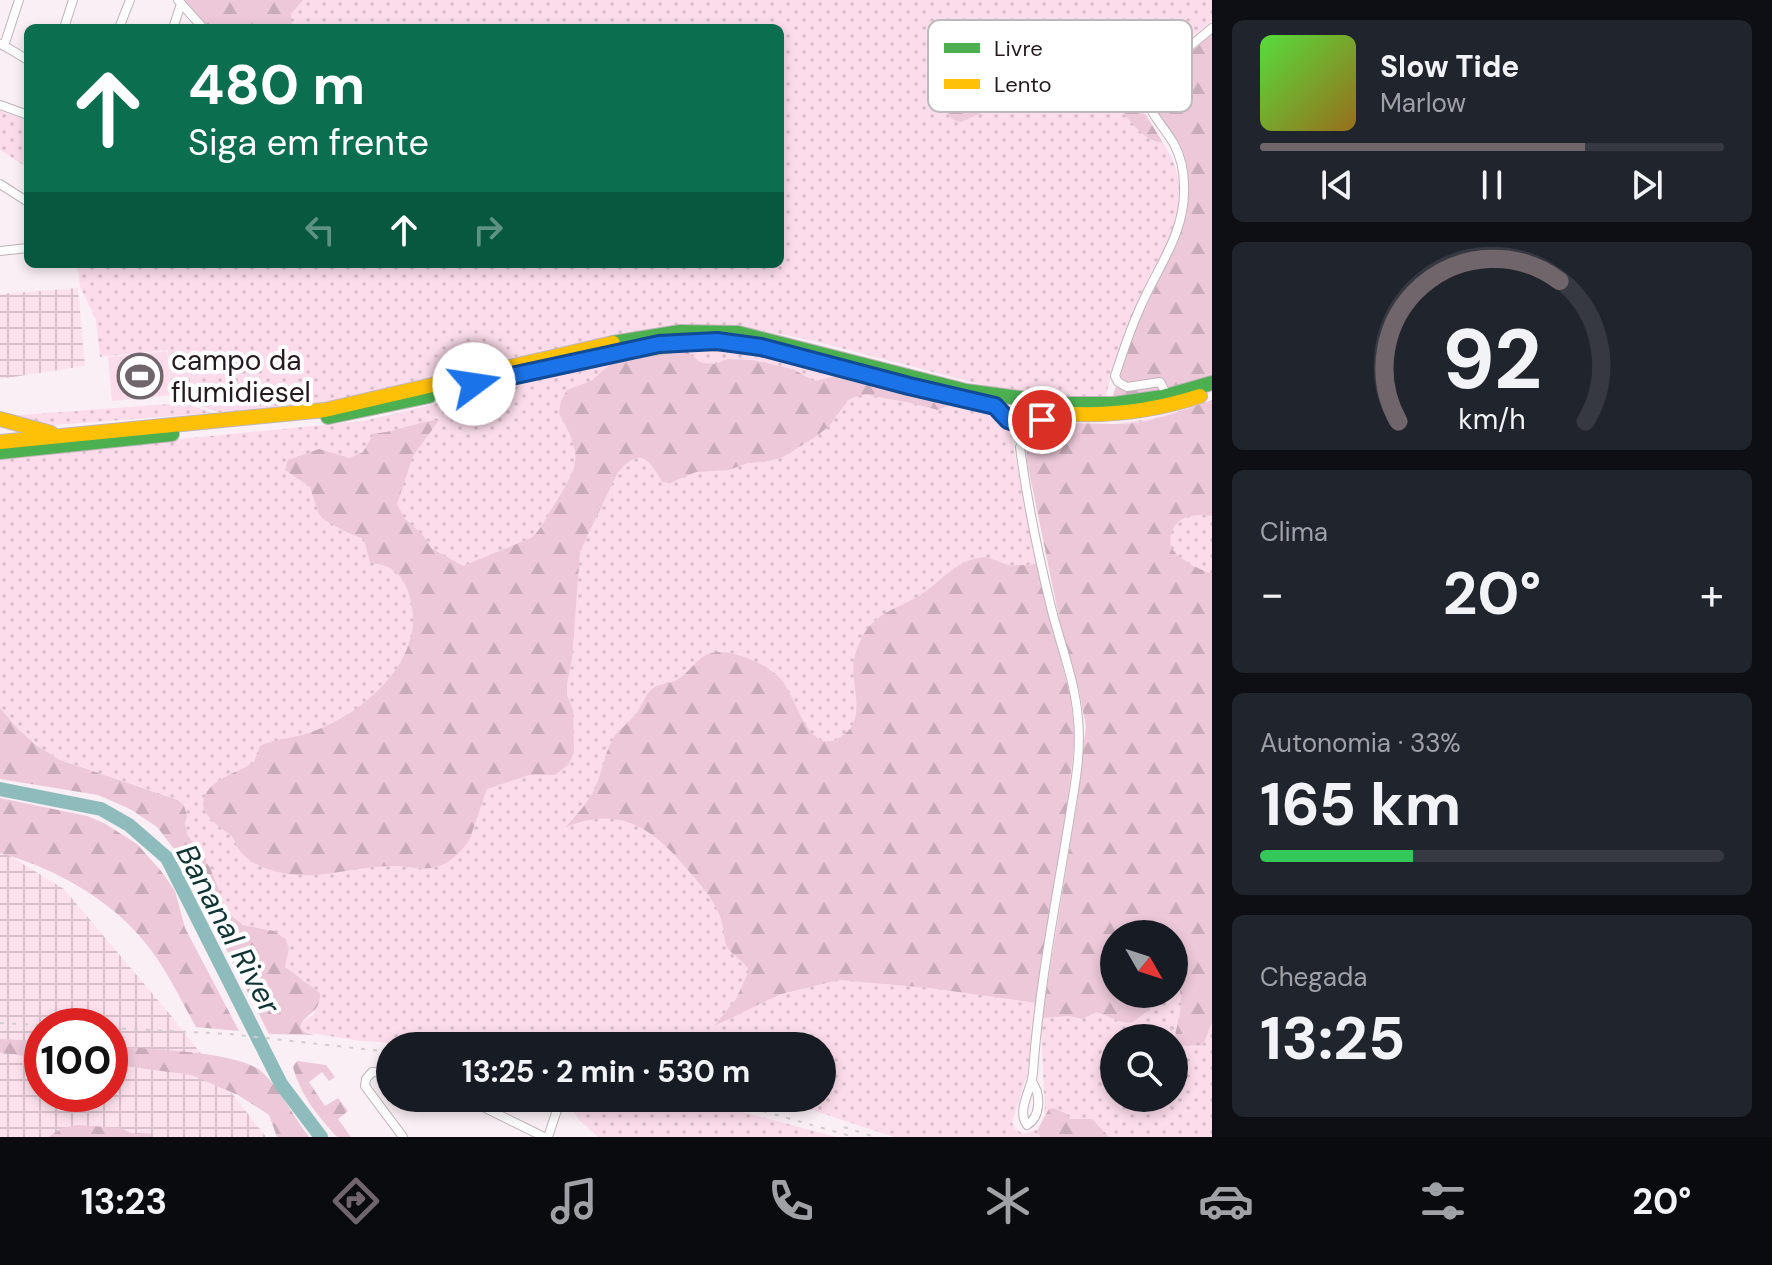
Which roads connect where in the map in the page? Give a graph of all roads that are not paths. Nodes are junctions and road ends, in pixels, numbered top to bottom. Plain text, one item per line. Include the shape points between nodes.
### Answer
1 (19, 0) edge
2 (73, 0) edge
3 (130, 0) edge
4 (180, 2) edge
5 (65, 24) edge
6 (121, 24) edge
7 (174, 24) edge
8 (199, 24) edge
9 (1212, 28) edge
10 (2, 44) edge
11 (1192, 44) edge
12 (24, 58) edge
13 (0, 105) edge
14 (1152, 112) edge
15 (24, 114) edge
16 (0, 184) edge
17 (24, 199) edge
18 (24, 248) edge
19 (0, 251) edge
20 (1212, 383) edge
21 (1212, 392) edge
22 (1168, 397) junction
23 (995, 406) junction
24 (1063, 415) junction
25 (0, 419) edge
26 (59, 435) junction
27 (1020, 436) junction
28 (0, 442) edge
29 (0, 452) edge
30 (376, 1072) edge
31 (1032, 1082) dead end
32 (376, 1101) edge
33 (384, 1112) edge
34 (494, 1112) edge
35 (556, 1112) edge
36 (403, 1137) edge
37 (546, 1137) edge

1 - 10 street
2 - 5 street
3 - 6 street
4 - 7 street
4 - 8 street
9 - 11 street
10 - 12 street
13 - 15 street
14 - 22 street via 1179,157 1184,204 1115,376 1127,387 1160,382
16 - 17 street
18 - 19 street
20 - 22 highway
21 - 24 highway via 1130,414
22 - 26 highway via 1108,406 1045,404 940,385 757,337 699,331 623,341 325,410
23 - 24 highway
23 - 27 highway
23 - 29 highway via 761,347 695,342 659,344 500,377 350,415
24 - 27 highway
25 - 26 highway
26 - 28 highway
27 - 31 street via 1028,504 1070,672 1079,734
30 - 32 street via 365,1086
33 - 36 street
34 - 37 street
35 - 37 street

